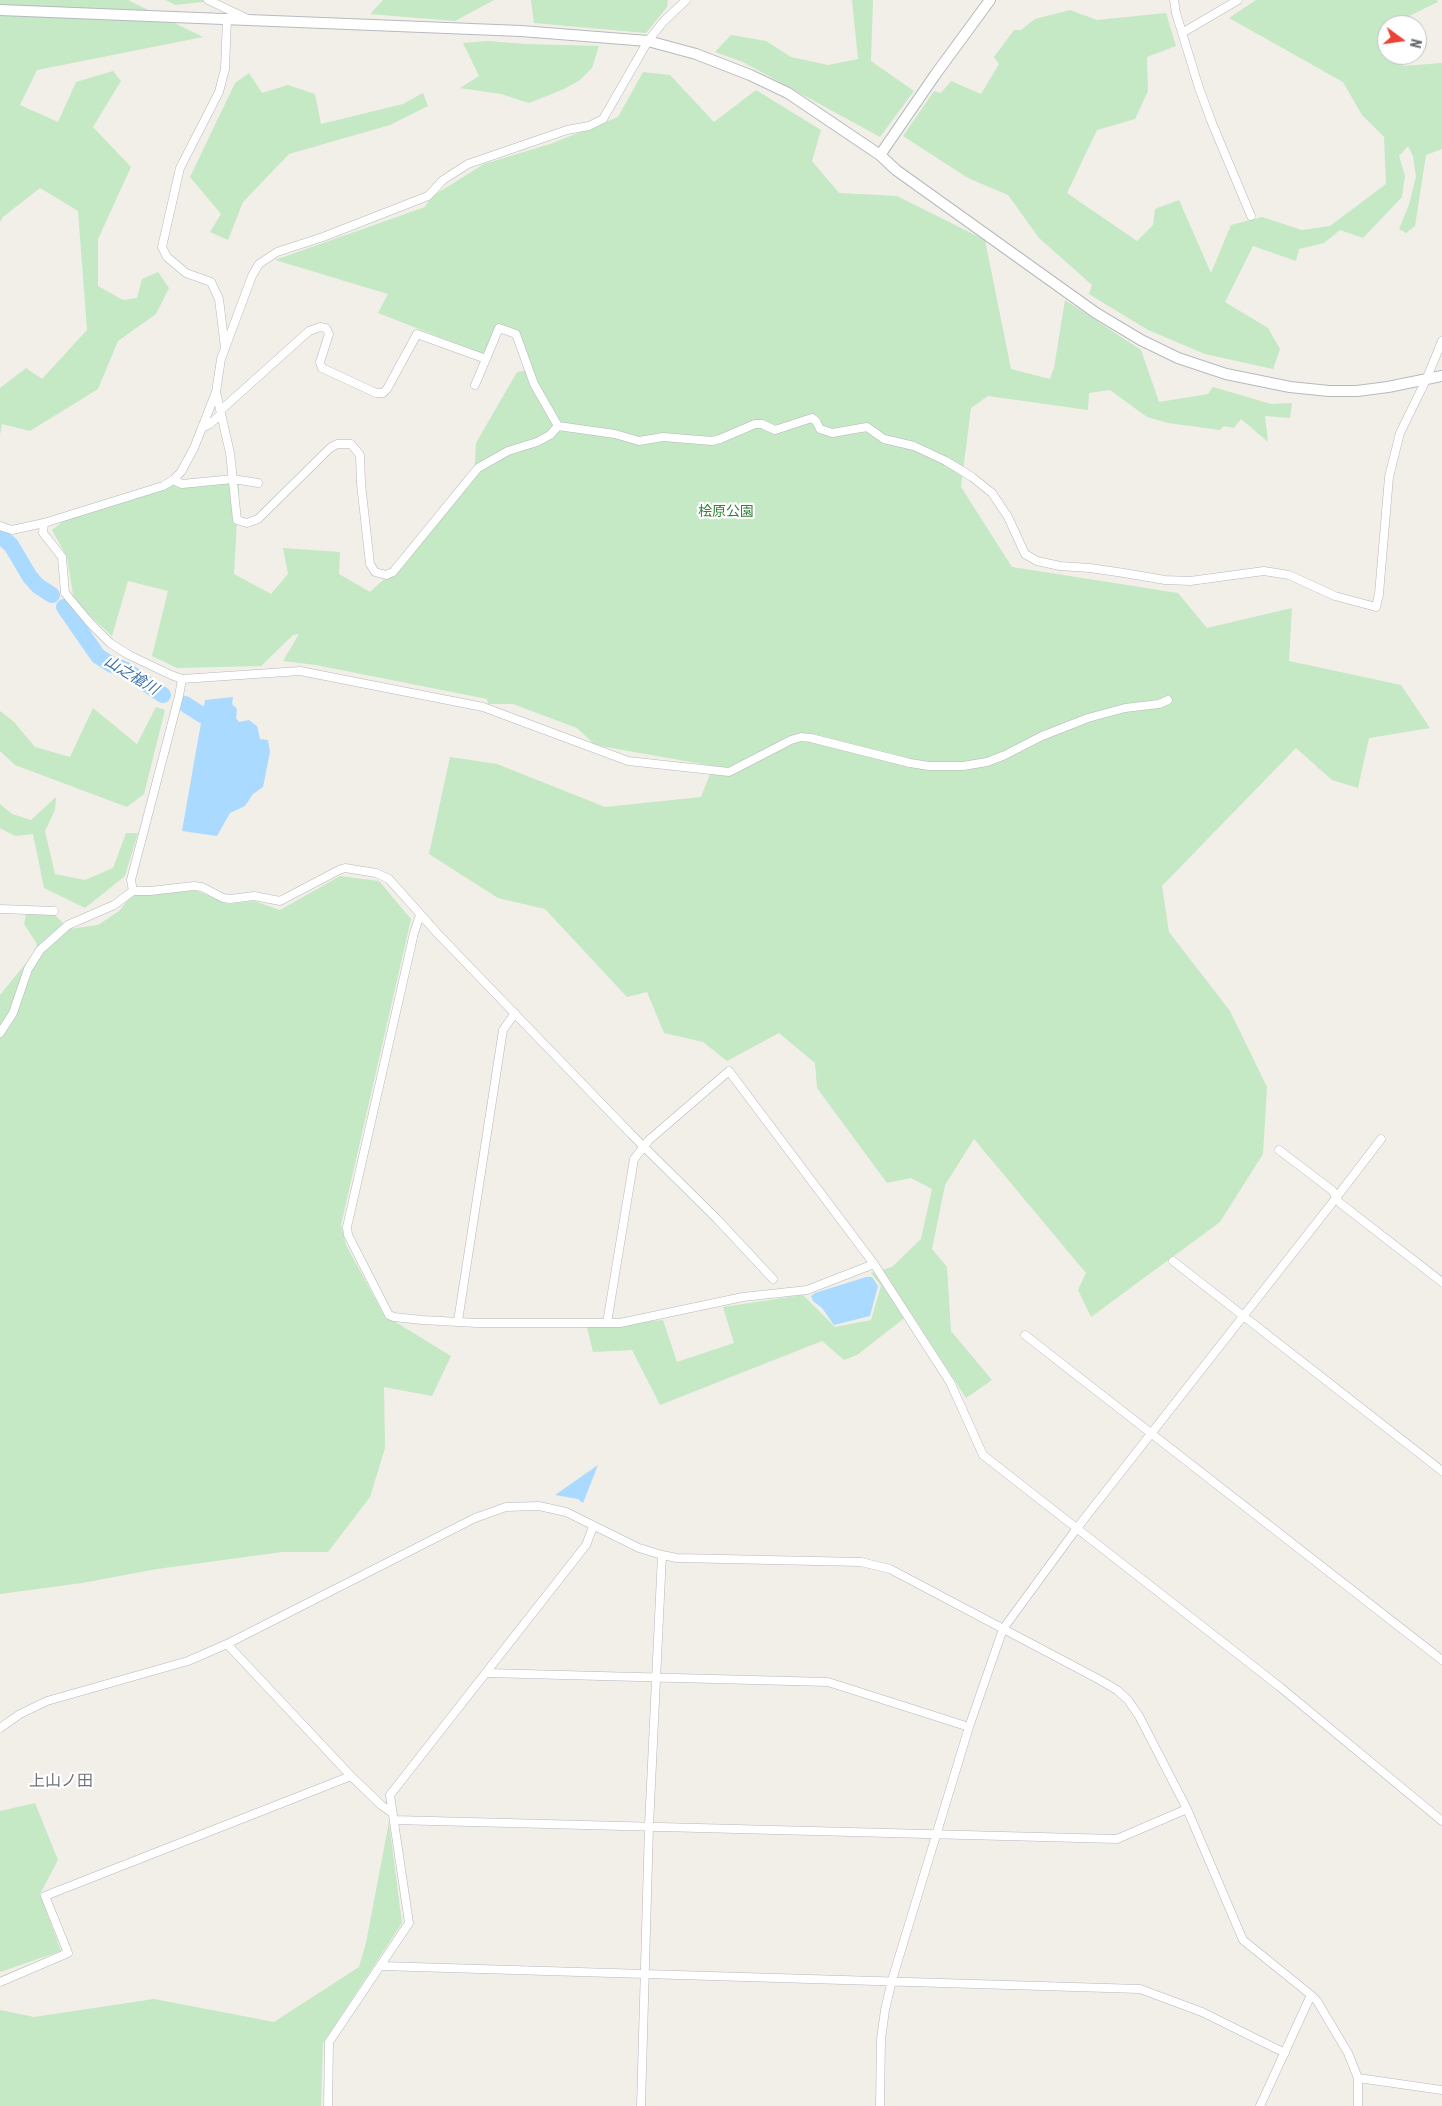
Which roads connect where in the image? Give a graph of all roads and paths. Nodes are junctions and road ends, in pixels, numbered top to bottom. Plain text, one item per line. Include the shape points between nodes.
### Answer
1 (208, 0) edge
2 (686, 0) edge
3 (990, 0) edge
4 (1174, 0) edge
5 (1238, 0) edge
6 (0, 10) edge
7 (227, 18) junction
8 (254, 22) junction
9 (1182, 33) junction
10 (648, 41) junction
11 (880, 155) junction
12 (1251, 216) dead end
13 (1442, 341) edge
14 (225, 350) junction
15 (486, 359) junction
16 (1442, 376) edge
17 (1426, 380) junction
18 (475, 385) dead end
19 (216, 392) junction
20 (220, 413) junction
21 (558, 426) junction
22 (202, 428) junction
23 (233, 479) junction
24 (173, 480) junction
25 (258, 483) dead end
26 (44, 523) junction
27 (0, 526) edge
28 (182, 679) junction
29 (1168, 700) dead end
30 (133, 890) junction
31 (0, 910) edge
32 (54, 911) dead end
33 (420, 915) junction
34 (515, 1013) junction
35 (0, 1033) edge
36 (1381, 1139) dead end
37 (644, 1146) junction
38 (1279, 1150) dead end
39 (1336, 1198) junction
40 (1173, 1261) dead end
41 (874, 1264) junction
42 (773, 1279) dead end
43 (1442, 1282) edge
44 (1243, 1316) junction
45 (458, 1321) junction
46 (607, 1323) junction
47 (1025, 1335) dead end
48 (1151, 1433) junction
49 (1442, 1470) edge
50 (594, 1527) junction
51 (1077, 1528) junction
52 (662, 1556) junction
53 (1003, 1628) junction
54 (227, 1644) junction
55 (1442, 1660) edge
56 (487, 1673) junction
57 (655, 1678) junction
58 (969, 1727) junction
59 (0, 1728) edge
60 (351, 1776) junction
61 (1187, 1810) junction
62 (391, 1812) junction
63 (394, 1820) junction
64 (1442, 1821) edge
65 (649, 1826) junction
66 (937, 1833) junction
67 (380, 1966) junction
68 (646, 1974) junction
69 (892, 1980) junction
70 (0, 1982) edge
71 (1312, 1995) junction
72 (1285, 2053) junction
73 (1358, 2078) junction
74 (1442, 2090) edge
75 (328, 2106) edge
76 (641, 2106) edge
77 (880, 2106) edge
78 (1260, 2106) edge
79 (1358, 2106) edge

1 - 8 street
2 - 10 street
3 - 11 street
4 - 9 street
5 - 9 street
6 - 7 street
7 - 8 street
7 - 14 street via 225,69 219,92 180,168 162,247 167,257 186,272 211,282 219,299
8 - 10 street via 522,31
9 - 12 street via 1212,123
10 - 11 street via 696,54 788,93
10 - 14 street via 603,119 468,164 443,180 428,196 277,252 260,264 252,276
11 - 17 street via 896,170 1096,313 1178,358 1226,374 1329,391 1357,391
13 - 17 street
14 - 19 street
15 - 18 street
15 - 20 street via 417,334 387,389 384,393 376,393 322,368 320,362 329,334 322,327 314,328
15 - 21 street via 499,328 516,334 534,384
16 - 17 street
17 - 21 street via 1400,433 1389,477 1376,607 1335,596 1289,575 1264,571 1190,581 1037,562 1025,554 1008,517 992,493 946,461 914,446 884,439 867,427 832,433 820,429 816,421 808,418 775,430 755,424 720,439 705,441 663,437 639,441 615,434
19 - 20 street
19 - 22 street
20 - 22 street
20 - 23 street
21 - 23 street via 537,442 508,451 478,468 393,572 386,575 375,572 370,564 360,455 351,444 337,444 330,448 253,522 237,520
22 - 24 street via 188,461
23 - 24 street via 191,484
23 - 25 street
24 - 26 street via 164,486
26 - 27 street via 12,530
26 - 28 street via 44,533 62,557 65,593 90,622 110,643 129,655
28 - 29 street via 300,671 483,707 628,761 723,772 801,737 910,763 964,766 1005,756 1042,736 1088,718
28 - 30 street via 131,880
30 - 33 street via 194,886 223,898 254,896 280,901 345,868 389,879
30 - 35 street via 114,905 68,925 40,950 28,969 13,1013
31 - 32 street
33 - 34 street
33 - 45 street via 347,1227 348,1235 389,1315
34 - 37 street
34 - 45 street via 503,1030
36 - 39 street
37 - 41 street via 729,1071
37 - 42 street
37 - 46 street via 634,1159 630,1176
38 - 39 street via 1333,1191
39 - 43 street
39 - 44 street
40 - 44 street
41 - 46 street via 807,1290 743,1297
41 - 51 street via 950,1382 983,1455
44 - 48 street
44 - 49 street
45 - 46 street
47 - 48 street
48 - 51 street
48 - 55 street
50 - 52 street
50 - 54 street via 566,1512 538,1506 506,1507 475,1518
50 - 56 street via 586,1545
51 - 53 street
51 - 64 street via 1280,1687
52 - 53 street via 861,1562 892,1570
52 - 57 street
53 - 58 street
53 - 61 street via 1100,1680 1128,1700 1146,1728
54 - 59 street via 188,1661 47,1701
54 - 60 street
56 - 57 street
56 - 62 street via 390,1796
57 - 58 street via 828,1682
57 - 65 street
58 - 66 street
60 - 62 street
60 - 70 street via 45,1896 68,1953
61 - 66 street via 1117,1839
61 - 71 street via 1243,1940
62 - 63 street
63 - 65 street
63 - 67 street via 410,1923
65 - 66 street
65 - 68 street
66 - 69 street
67 - 68 street
67 - 75 street via 329,2042
68 - 69 street
68 - 76 street
69 - 72 street via 1140,1989 1202,2012
69 - 77 street via 881,2039
71 - 72 street
71 - 73 street via 1348,2052
72 - 78 street
73 - 74 street
73 - 79 street

